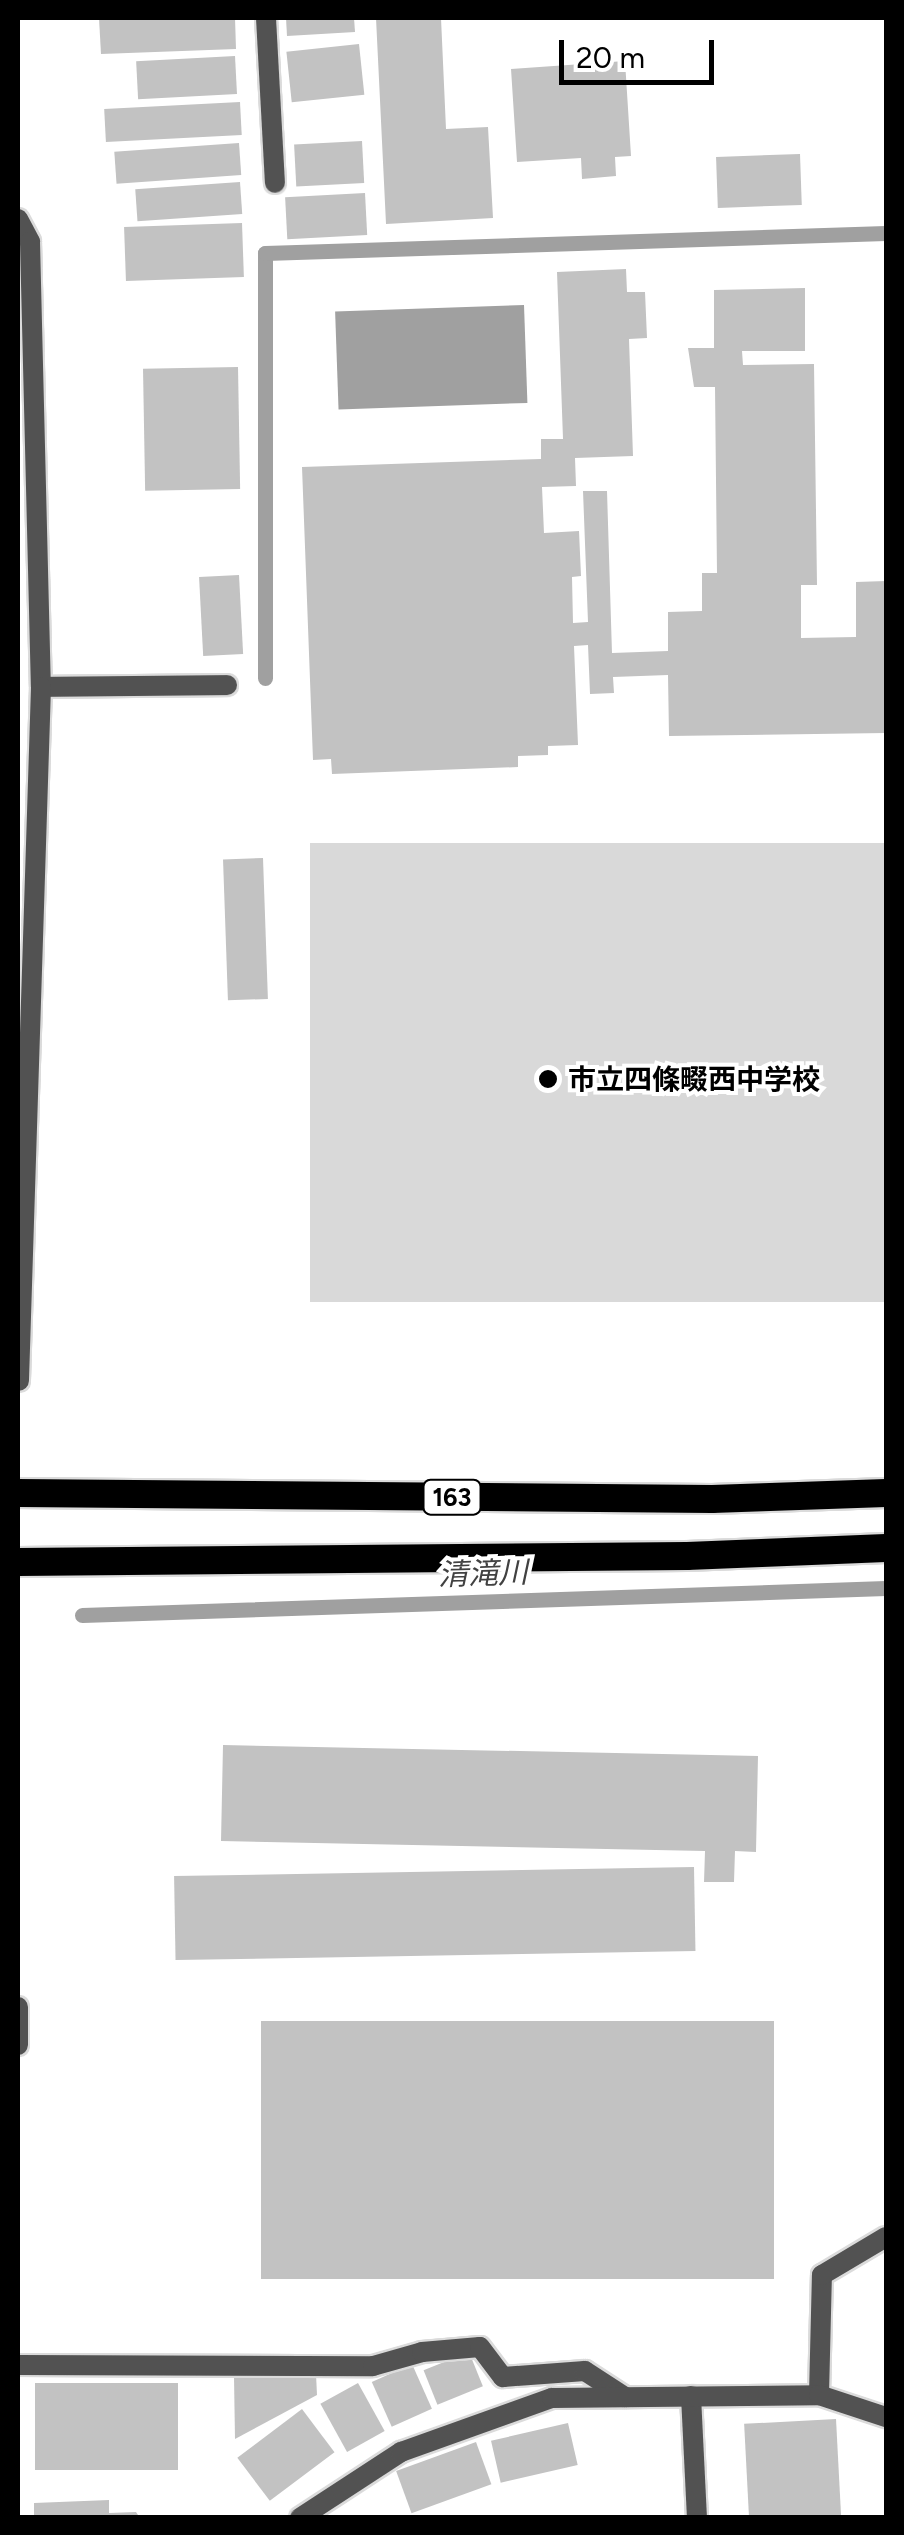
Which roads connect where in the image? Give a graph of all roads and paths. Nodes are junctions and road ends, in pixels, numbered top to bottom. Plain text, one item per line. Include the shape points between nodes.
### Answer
1 (266, 18) edge
2 (274, 183) dead end
3 (18, 220) edge
4 (226, 685) dead end
5 (41, 687) junction
6 (19, 1382) edge
7 (18, 1493) edge
8 (886, 1493) edge
9 (886, 1548) edge
10 (18, 1562) edge
11 (18, 2006) edge
12 (18, 2045) edge
13 (886, 2237) edge
14 (18, 2365) edge
15 (818, 2395) junction
16 (692, 2396) junction
17 (625, 2397) junction
18 (886, 2417) edge
19 (300, 2518) edge
20 (696, 2518) edge

1 - 2 street
3 - 5 street via 30,242
4 - 5 street
5 - 6 street
7 - 8 highway, 163 via 712,1499
9 - 10 highway, 163
11 - 12 street
13 - 15 street via 822,2275
14 - 17 street via 373,2366 422,2352 480,2347 503,2377 585,2371
15 - 16 street
15 - 18 street
16 - 17 street
16 - 20 street
17 - 19 street via 552,2398 418,2446

